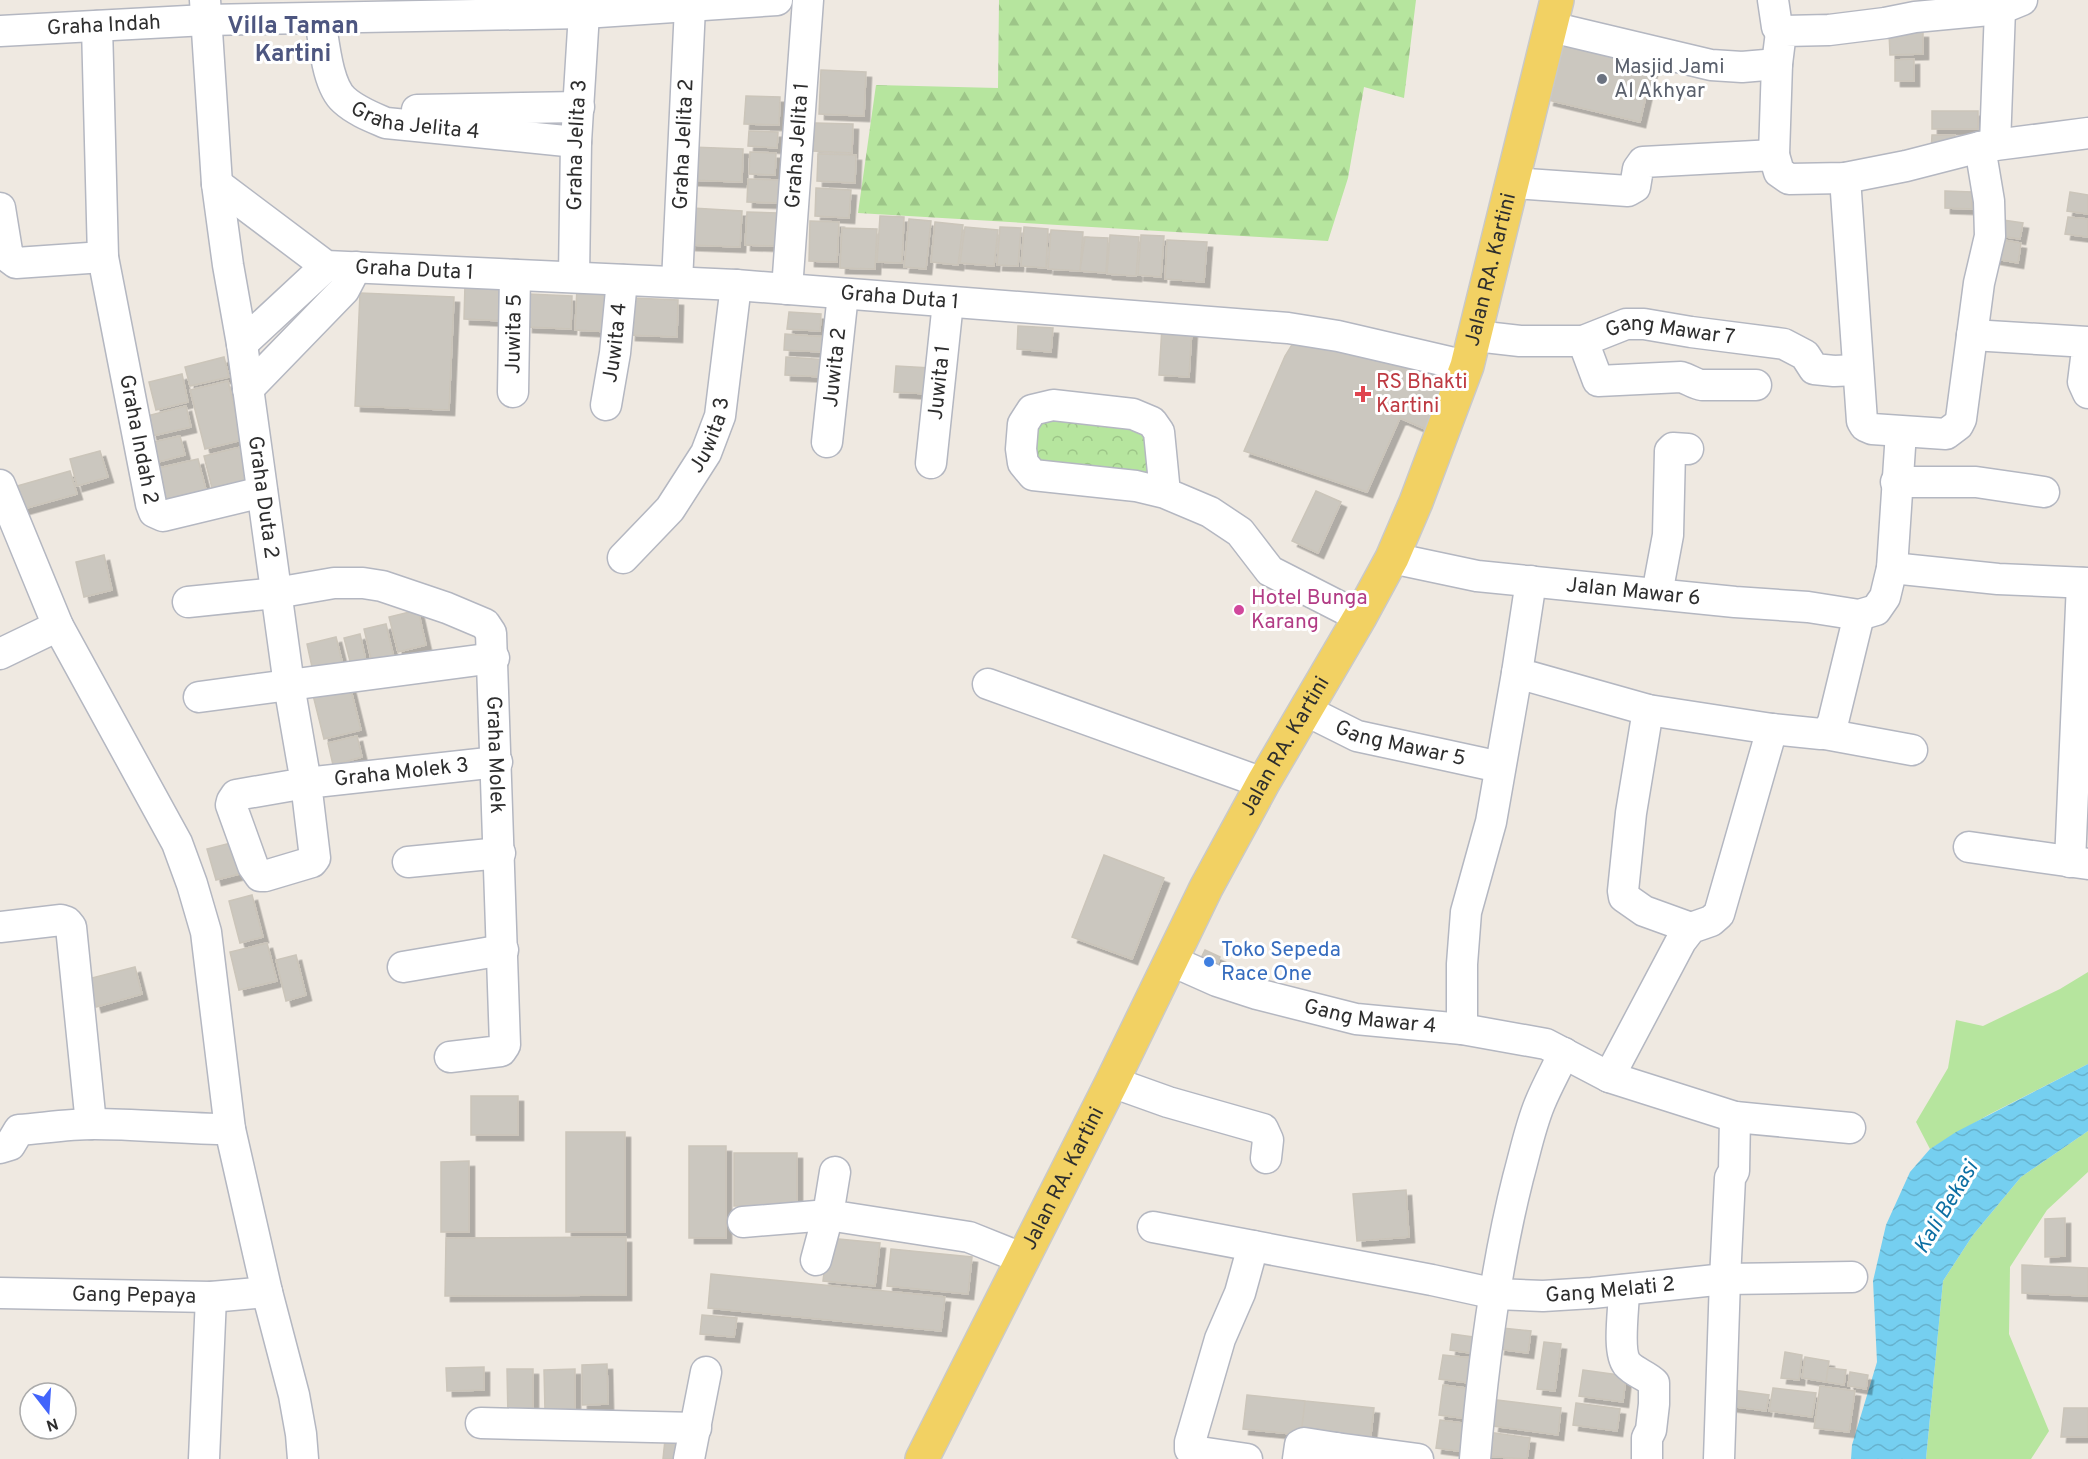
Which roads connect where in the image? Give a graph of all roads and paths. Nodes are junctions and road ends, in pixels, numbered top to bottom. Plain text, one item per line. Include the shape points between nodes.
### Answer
1 (777, 0) edge
2 (808, 0) edge
3 (1773, 0) edge
4 (2011, 5) edge
5 (690, 7) junction
6 (205, 10) edge
7 (1890, 11) edge
8 (584, 13) junction
9 (1554, 14) edge
10 (320, 19) junction
11 (97, 26) junction
12 (0, 30) edge
13 (1782, 32) junction
14 (1776, 64) junction
15 (579, 107) junction
16 (359, 111) junction
17 (2088, 133) edge
18 (576, 142) junction
19 (1987, 146) junction
20 (1774, 155) junction
21 (1845, 178) junction
22 (1513, 183) junction
23 (216, 184) junction
24 (0, 208) edge
25 (103, 257) junction
26 (326, 266) junction
27 (356, 267) junction
28 (515, 275) junction
29 (573, 277) junction
30 (622, 280) junction
31 (677, 282) junction
32 (736, 285) junction
33 (787, 289) junction
34 (843, 294) junction
35 (948, 302) junction
36 (1972, 335) junction
37 (1583, 341) junction
38 (242, 344) junction
39 (1472, 351) junction
40 (1858, 370) junction
41 (1756, 385) dead end
42 (249, 389) junction
43 (513, 392) dead end
44 (2088, 393) edge
45 (606, 405) dead end
46 (1901, 432) junction
47 (827, 442) dead end
48 (1689, 449) dead end
49 (932, 463) dead end
50 (1896, 482) junction
51 (0, 485) edge
52 (262, 492) junction
53 (2044, 492) dead end
54 (1165, 493) junction
55 (623, 558) dead end
56 (1392, 558) junction
57 (1892, 568) junction
58 (1531, 581) junction
59 (2085, 583) edge
60 (276, 593) junction
61 (1657, 594) junction
62 (188, 602) dead end
63 (1868, 612) junction
64 (1360, 617) junction
65 (58, 626) junction
66 (0, 654) edge
67 (494, 658) junction
68 (1517, 673) junction
69 (988, 684) dead end
70 (289, 685) junction
71 (199, 697) dead end
72 (1305, 710) junction
73 (1648, 710) junction
74 (2082, 728) edge
75 (1772, 729) junction
76 (1825, 734) junction
77 (1912, 750) dead end
78 (497, 762) junction
79 (1500, 767) junction
80 (306, 783) junction
81 (1263, 783) junction
82 (231, 805) joint
83 (1969, 847) dead end
84 (500, 853) junction
85 (408, 862) dead end
86 (2079, 863) edge
87 (0, 927) edge
88 (1691, 928) junction
89 (503, 950) junction
90 (1176, 963) junction
91 (403, 967) dead end
92 (1462, 1029) junction
93 (1564, 1053) junction
94 (450, 1057) dead end
95 (1609, 1077) junction
96 (1112, 1082) junction
97 (1736, 1117) junction
98 (91, 1124) junction
99 (1850, 1128) dead end
100 (230, 1129) junction
101 (0, 1149) edge
102 (1266, 1158) dead end
103 (836, 1172) dead end
104 (828, 1215) junction
105 (743, 1222) dead end
106 (1153, 1227) dead end
107 (1253, 1246) junction
108 (1024, 1259) junction
109 (816, 1260) dead end
110 (1852, 1277) dead end
111 (1725, 1280) junction
112 (1624, 1290) junction
113 (267, 1292) junction
114 (0, 1293) edge
115 (1496, 1294) junction
116 (211, 1297) junction
117 (706, 1372) dead end
118 (481, 1423) dead end
119 (696, 1428) junction
120 (1336, 1454) edge
121 (204, 1459) edge
122 (303, 1459) edge
123 (689, 1459) edge
124 (922, 1459) edge
125 (1247, 1459) edge
126 (1298, 1459) edge
127 (1418, 1459) edge
128 (1475, 1459) edge
129 (1647, 1459) edge
130 (1719, 1459) edge

1 - 5 street, Graha Indah
2 - 33 street, Graha Jelita 1
3 - 13 street via 1776,27
4 - 7 street via 1916,17
4 - 19 street
5 - 8 street, Graha Indah
5 - 31 street, Graha Jelita 2
6 - 10 street, Graha Indah
6 - 11 street, Graha Indah
6 - 23 street, Graha Duta 2
7 - 13 street via 1829,30
8 - 10 street, Graha Indah
8 - 15 street, Graha Jelita 3
9 - 14 street via 1711,65
9 - 22 main road, Jalan RA. Kartini
10 - 16 street, Graha Jelita 4 via 332,79 342,99
11 - 12 street, Graha Indah
11 - 25 street, Graha Indah 2
13 - 14 street
14 - 20 street
15 - 16 street
15 - 18 street, Graha Jelita 3
16 - 18 street, Graha Jelita 4 via 386,123
17 - 19 street
18 - 29 street, Graha Jelita 3
19 - 21 street
19 - 36 street via 1990,236
20 - 21 street via 1779,172 1789,178
20 - 22 street via 1643,162 1635,187 1628,191
21 - 40 street
22 - 39 main road, Jalan RA. Kartini
23 - 26 street, Graha Duta 1
23 - 38 street, Graha Duta 2
24 - 25 street via 8,257 16,264
25 - 52 street, Graha Indah 2 via 154,512 163,516
26 - 27 street, Graha Duta 1
26 - 38 street, Graha Duta 1
27 - 28 street, Graha Duta 1
27 - 42 street via 344,290
28 - 29 street, Graha Duta 1
28 - 43 street, Juwita 5
29 - 30 street, Graha Duta 1
30 - 31 street, Graha Duta 1
30 - 45 street, Juwita 4
31 - 32 street, Graha Duta 1
32 - 33 street, Graha Duta 1
32 - 55 street, Juwita 3 via 720,416 706,453 670,509
33 - 34 street, Graha Duta 1
34 - 35 street, Graha Duta 1
34 - 47 street, Juwita 2
35 - 39 street, Graha Duta 1 via 1288,328
35 - 49 street, Juwita 1
36 - 44 street via 2088,342 2083,382
36 - 46 street via 1958,425 1946,434
37 - 39 street, Gang Mawar 7 via 1520,341
37 - 40 street, Gang Mawar 7 via 1626,324 1644,324 1784,344 1805,356 1814,369
37 - 41 street via 1598,381 1681,377 1702,385
38 - 42 street, Graha Duta 2
39 - 56 main road, Jalan RA. Kartini
40 - 46 street via 1860,414 1865,426
42 - 52 street, Graha Duta 2
46 - 50 street
48 - 61 street via 1670,451 1668,535
50 - 53 street via 1976,482
50 - 57 street
51 - 65 street
52 - 60 street, Graha Duta 2
54 - 54 street via 1159,432 1152,422 1133,414 1053,405 1032,410 1023,424 1023,463 1033,475 1136,486
54 - 64 street via 1210,512 1240,532 1270,571
56 - 58 street, Jalan Mawar 6 via 1477,576
56 - 64 main road, Jalan RA. Kartini
57 - 59 street
57 - 63 street via 1885,597
58 - 61 street, Jalan Mawar 6
58 - 68 street
59 - 74 street
60 - 62 street
60 - 67 street, Graha Molek via 334,583 382,586 485,624 491,633
60 - 70 street, Graha Duta 2
61 - 63 street, Jalan Mawar 6
63 - 76 street via 1833,722
64 - 72 main road, Jalan RA. Kartini
65 - 66 street
65 - 100 street via 177,843 192,884 206,932
67 - 70 street
67 - 78 street, Graha Molek
68 - 73 street
68 - 79 street
69 - 81 street
70 - 71 street
70 - 80 street, Graha Duta 2
72 - 79 street, Gang Mawar 5 via 1357,736
72 - 81 main road, Jalan RA. Kartini
73 - 75 street
73 - 88 street via 1629,825 1624,897 1644,911
74 - 86 street
75 - 76 street
75 - 88 street via 1719,914
76 - 77 street
78 - 80 street, Graha Molek 3
78 - 84 street, Graha Molek
79 - 92 street via 1491,822 1466,912
80 - 82 street, Graha Molek 3 via 236,795
80 - 82 street, Graha Duta 2 via 315,858 274,873 260,876 255,872
81 - 90 main road, Jalan RA. Kartini via 1206,888
83 - 86 street
84 - 85 street
84 - 89 street, Graha Molek
87 - 98 street via 61,920 71,927
88 - 95 street
89 - 91 street
89 - 94 street, Graha Molek via 505,1045 501,1051
90 - 92 street, Gang Mawar 4 via 1257,994 1356,1019
90 - 96 main road, Jalan RA. Kartini
92 - 93 street, Gang Mawar 4 via 1546,1044
93 - 95 street, Gang Mawar 4
93 - 115 street via 1530,1132
95 - 97 street, Gang Mawar 4
96 - 102 street via 1263,1129 1268,1140
96 - 108 main road, Jalan RA. Kartini
97 - 99 street, Gang Mawar 4
97 - 111 street
98 - 100 street
98 - 101 street via 19,1130 10,1145
100 - 113 street
103 - 104 street
104 - 105 street
104 - 108 street via 969,1237
104 - 109 street
106 - 107 street, Gang Melati 2
107 - 115 street, Gang Melati 2
107 - 125 street via 1190,1442 1193,1451
108 - 124 main road, Jalan RA. Kartini
110 - 111 street, Gang Melati 2
111 - 112 street, Gang Melati 2
111 - 130 street
112 - 115 street, Gang Melati 2 via 1543,1296
112 - 129 street via 1622,1353 1626,1363 1654,1383
113 - 116 street, Gang Pepaya
113 - 122 street via 294,1395
114 - 116 street, Gang Pepaya
115 - 128 street
116 - 121 street
117 - 119 street
118 - 119 street
119 - 123 street
120 - 126 street via 1302,1443
120 - 127 street

